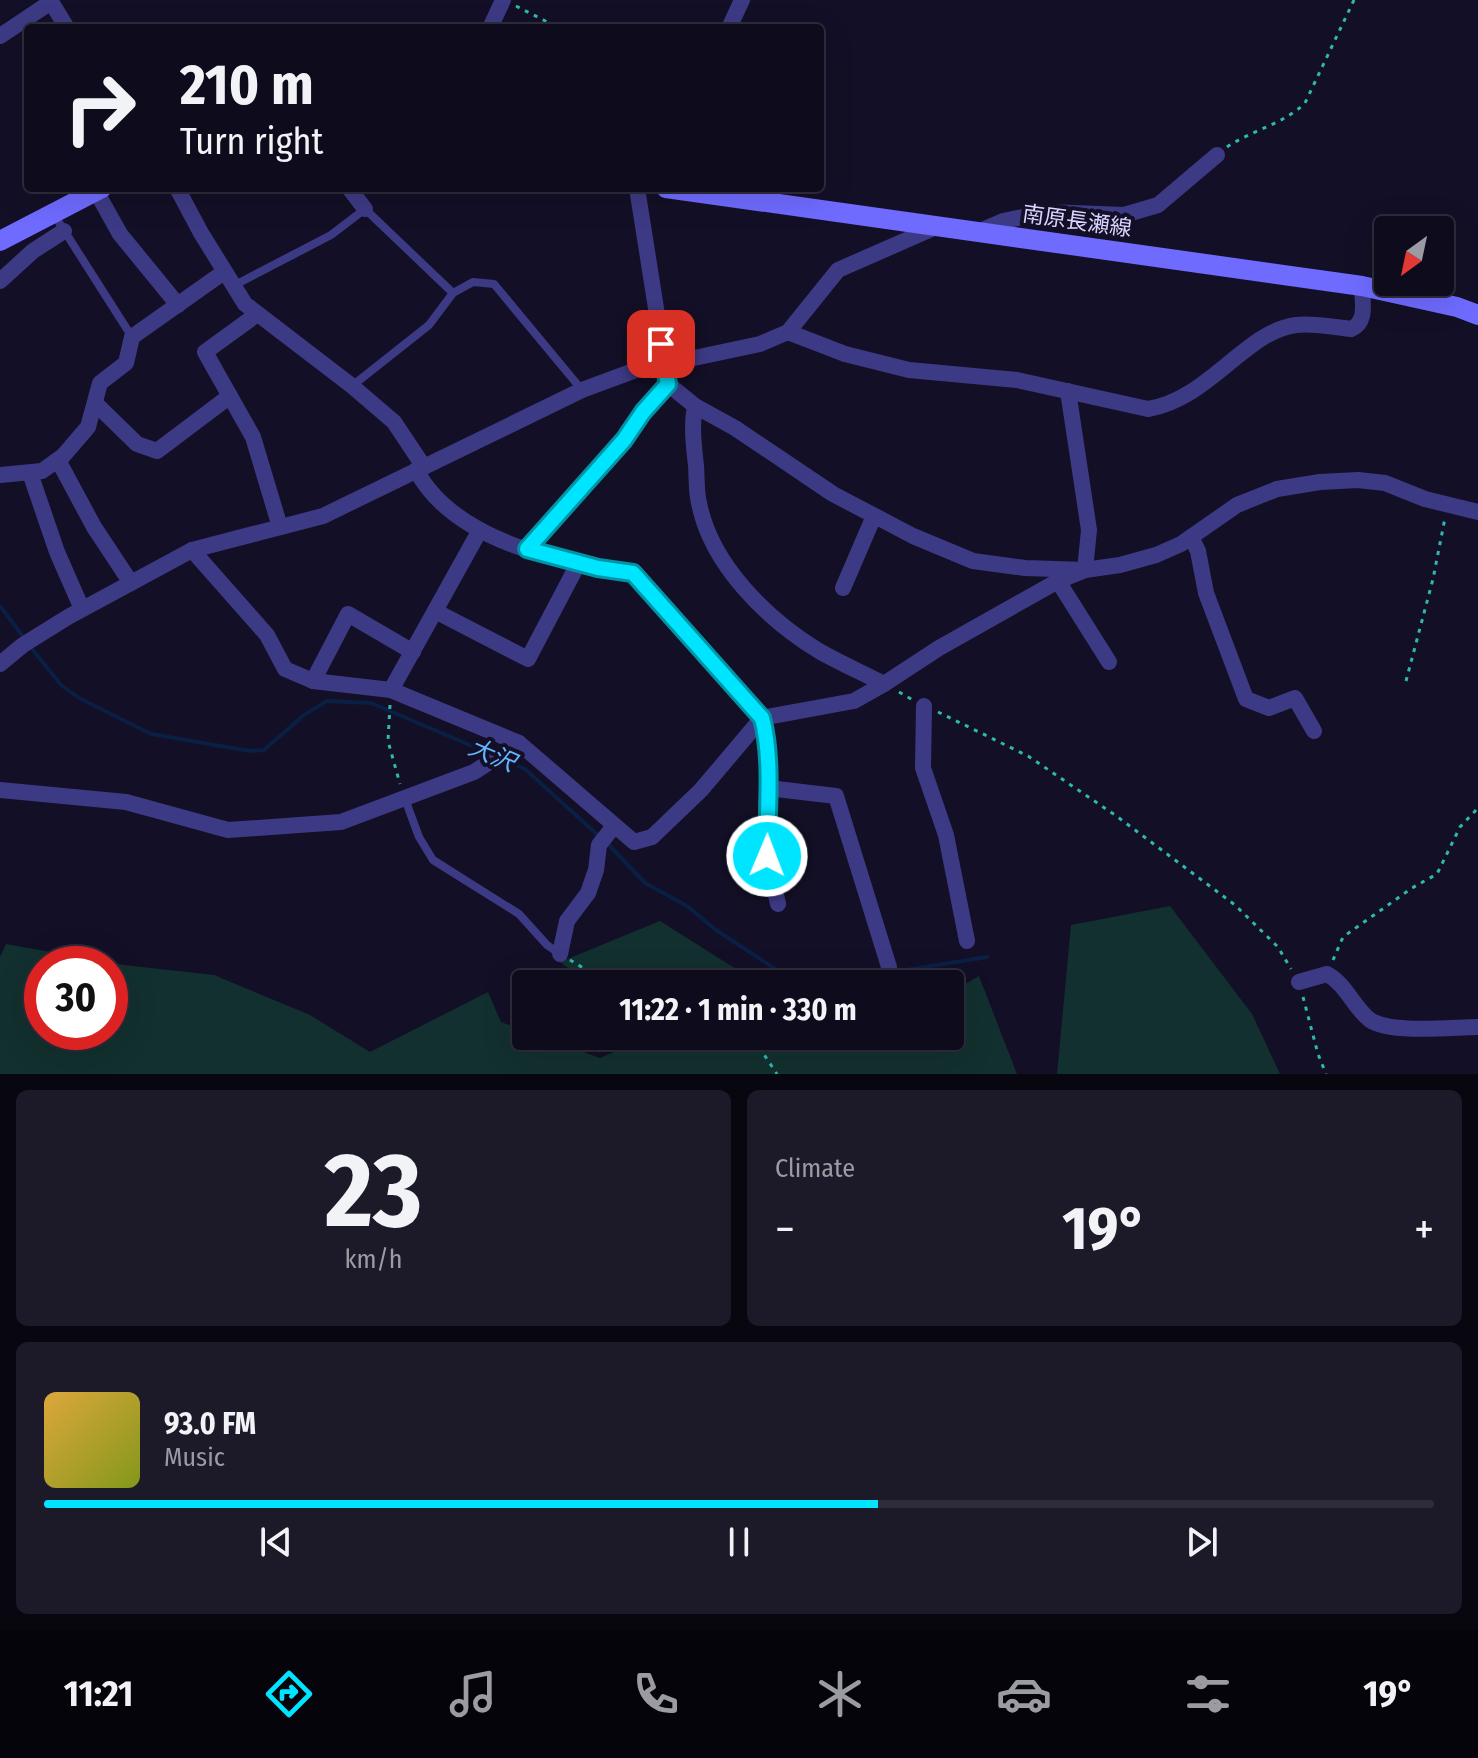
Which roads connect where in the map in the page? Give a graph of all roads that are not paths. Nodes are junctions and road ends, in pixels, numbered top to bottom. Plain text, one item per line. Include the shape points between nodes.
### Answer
1 (503, 0) edge
2 (742, 0) edge
3 (51, 1) edge
4 (65, 24) edge
5 (492, 24) edge
6 (731, 24) edge
7 (0, 36) edge
8 (1217, 155) road end
9 (95, 192) edge
10 (100, 192) edge
11 (179, 192) edge
12 (352, 192) edge
13 (638, 192) edge
14 (694, 192) edge
15 (365, 209) junction
16 (53, 212) junction
17 (936, 227) junction
18 (64, 231) junction
19 (980, 231) junction
20 (0, 241) edge
21 (229, 279) junction
22 (0, 281) edge
23 (1362, 286) junction
24 (453, 293) junction
25 (178, 305) junction
26 (256, 315) junction
27 (1478, 315) edge
28 (788, 332) junction
29 (132, 337) junction
30 (663, 360) junction
31 (668, 384) junction
32 (352, 386) junction
33 (582, 390) junction
34 (1068, 391) junction
35 (230, 396) junction
36 (95, 403) junction
37 (695, 406) junction
38 (58, 460) junction
39 (420, 469) junction
40 (30, 473) junction
41 (0, 475) edge
42 (1478, 512) edge
43 (874, 516) junction
44 (280, 527) junction
45 (480, 530) junction
46 (1191, 537) junction
47 (527, 549) junction
48 (192, 550) junction
49 (578, 564) junction
50 (1085, 570) junction
51 (1058, 581) junction
52 (131, 583) junction
53 (843, 588) dead end
54 (82, 609) junction
55 (435, 611) junction
56 (413, 652) junction
57 (1109, 662) dead end
58 (0, 664) edge
59 (313, 681) junction
60 (884, 684) junction
61 (391, 690) junction
62 (924, 706) road end
63 (762, 718) junction
64 (1314, 731) dead end
65 (519, 743) junction
66 (768, 788) junction
67 (0, 790) edge
68 (405, 799) junction
69 (614, 826) junction
70 (778, 904) dead end
71 (967, 941) dead end
72 (560, 954) joint
73 (889, 967) dead end
74 (1299, 982) road end
75 (1478, 1027) edge

1 - 5 street
2 - 6 street
3 - 4 street
3 - 7 street
8 - 19 street via 1158,205 1124,215 1048,212
9 - 16 main road
10 - 25 street via 120,234
11 - 21 street
12 - 15 street
13 - 30 street
14 - 17 main road, 南原長瀬線
15 - 21 lane via 331,235
15 - 24 lane
16 - 18 lane
16 - 20 main road
17 - 19 main road, 南原長瀬線
17 - 28 street via 838,270
18 - 22 street
18 - 29 lane
19 - 23 main road, 南原長瀬線
21 - 25 street
21 - 26 street
23 - 27 main road, 南原長瀬線
23 - 34 street via 1358,326 1296,325 1269,335 1198,389 1164,406 1148,409
24 - 32 lane via 429,325
24 - 33 lane via 473,282 494,284
25 - 29 street
26 - 32 street
26 - 35 street via 205,352
28 - 30 street via 760,344
28 - 34 street via 909,370 981,375
29 - 36 street via 126,363 100,383
30 - 31 street
30 - 33 street
31 - 37 street
31 - 47 lane
32 - 39 street via 394,422
33 - 39 street
34 - 50 street via 1089,530
35 - 36 street via 157,451 137,444
35 - 44 street via 253,437
36 - 38 street via 88,427
37 - 43 street
37 - 60 street via 699,503 725,564 786,629
38 - 40 street
38 - 52 street
39 - 44 street via 323,516
39 - 45 street via 453,513
40 - 41 street
40 - 54 street
42 - 46 street via 1385,483 1320,482 1277,489 1237,505
43 - 50 street via 973,561
43 - 53 street
44 - 48 street
45 - 47 street
45 - 55 street
46 - 50 street via 1156,555
46 - 64 street via 1246,699 1269,708 1295,698
47 - 49 street
48 - 52 street
48 - 59 street via 267,635 285,669
49 - 55 street via 528,659
49 - 63 street via 633,573
50 - 51 street
51 - 57 street
51 - 60 street via 920,658
52 - 54 street
54 - 58 street
55 - 56 street
56 - 59 street via 348,614
56 - 61 street
59 - 61 street
60 - 63 street via 854,701
61 - 65 street
62 - 71 street via 923,768 946,835
63 - 66 street
63 - 69 street via 701,790 652,837 634,842
65 - 68 street via 474,772
65 - 69 street
66 - 70 street via 767,856
66 - 73 street via 836,796
67 - 68 street via 126,802 228,830 341,822
68 - 72 lane via 433,860 519,914
69 - 72 street via 599,845 588,893 567,921
74 - 75 street via 1327,974 1368,1018 1384,1027

